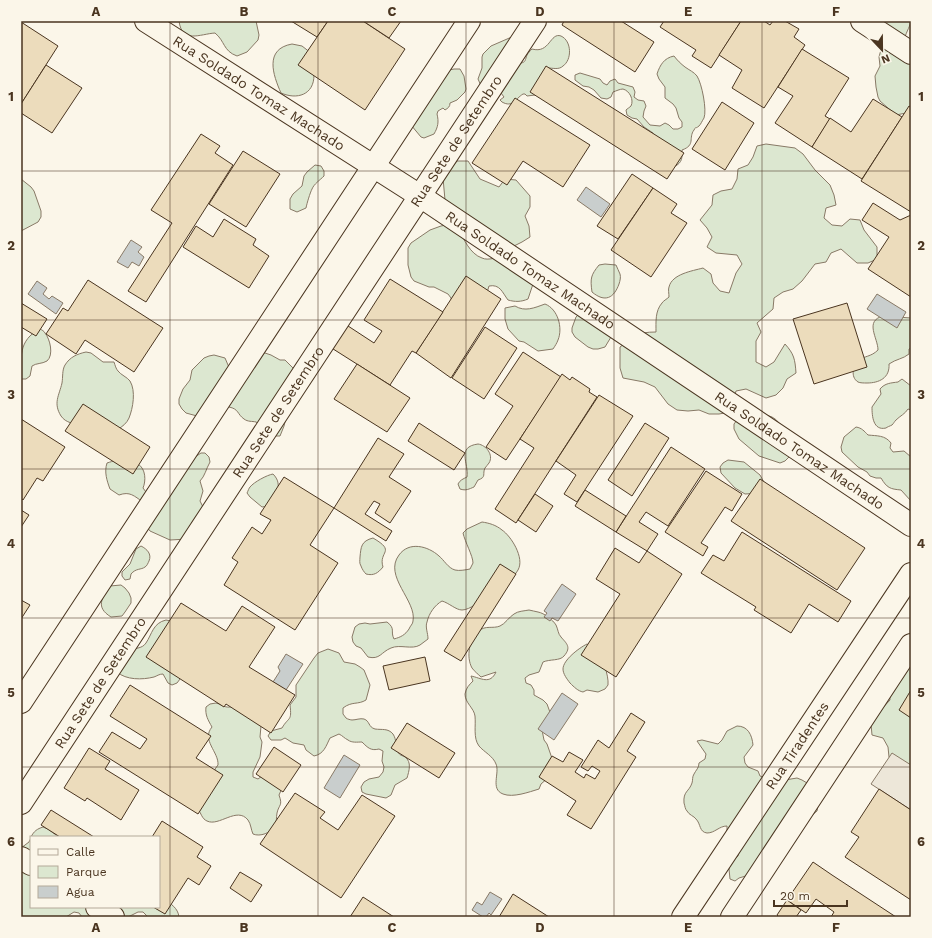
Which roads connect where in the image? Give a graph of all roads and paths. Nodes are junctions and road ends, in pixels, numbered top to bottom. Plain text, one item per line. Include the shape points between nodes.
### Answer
1 (146, 21) edge
2 (469, 21) edge
3 (535, 21) edge
4 (862, 21) edge
5 (911, 54) edge
6 (373, 167) junction
7 (420, 196) junction
8 (911, 525) edge
9 (911, 574) edge
10 (911, 645) edge
11 (21, 702) edge
12 (21, 803) edge
13 (21, 858) edge
14 (30, 863) edge
15 (99, 908) edge
16 (113, 917) edge
17 (683, 917) edge
18 (732, 917) edge

1 - 6 main road, Rua Soldado Tomaz Machado
2 - 6 main road
3 - 7 main road, Rua Sete de Setembro
4 - 5 main road
6 - 7 main road, Rua Soldado Tomaz Machado
6 - 11 main road
7 - 8 main road, Rua Soldado Tomaz Machado
7 - 12 main road, Rua Sete de Setembro
9 - 17 main road, Rua Tiradentes
10 - 18 main road
13 - 14 main road
15 - 16 main road

